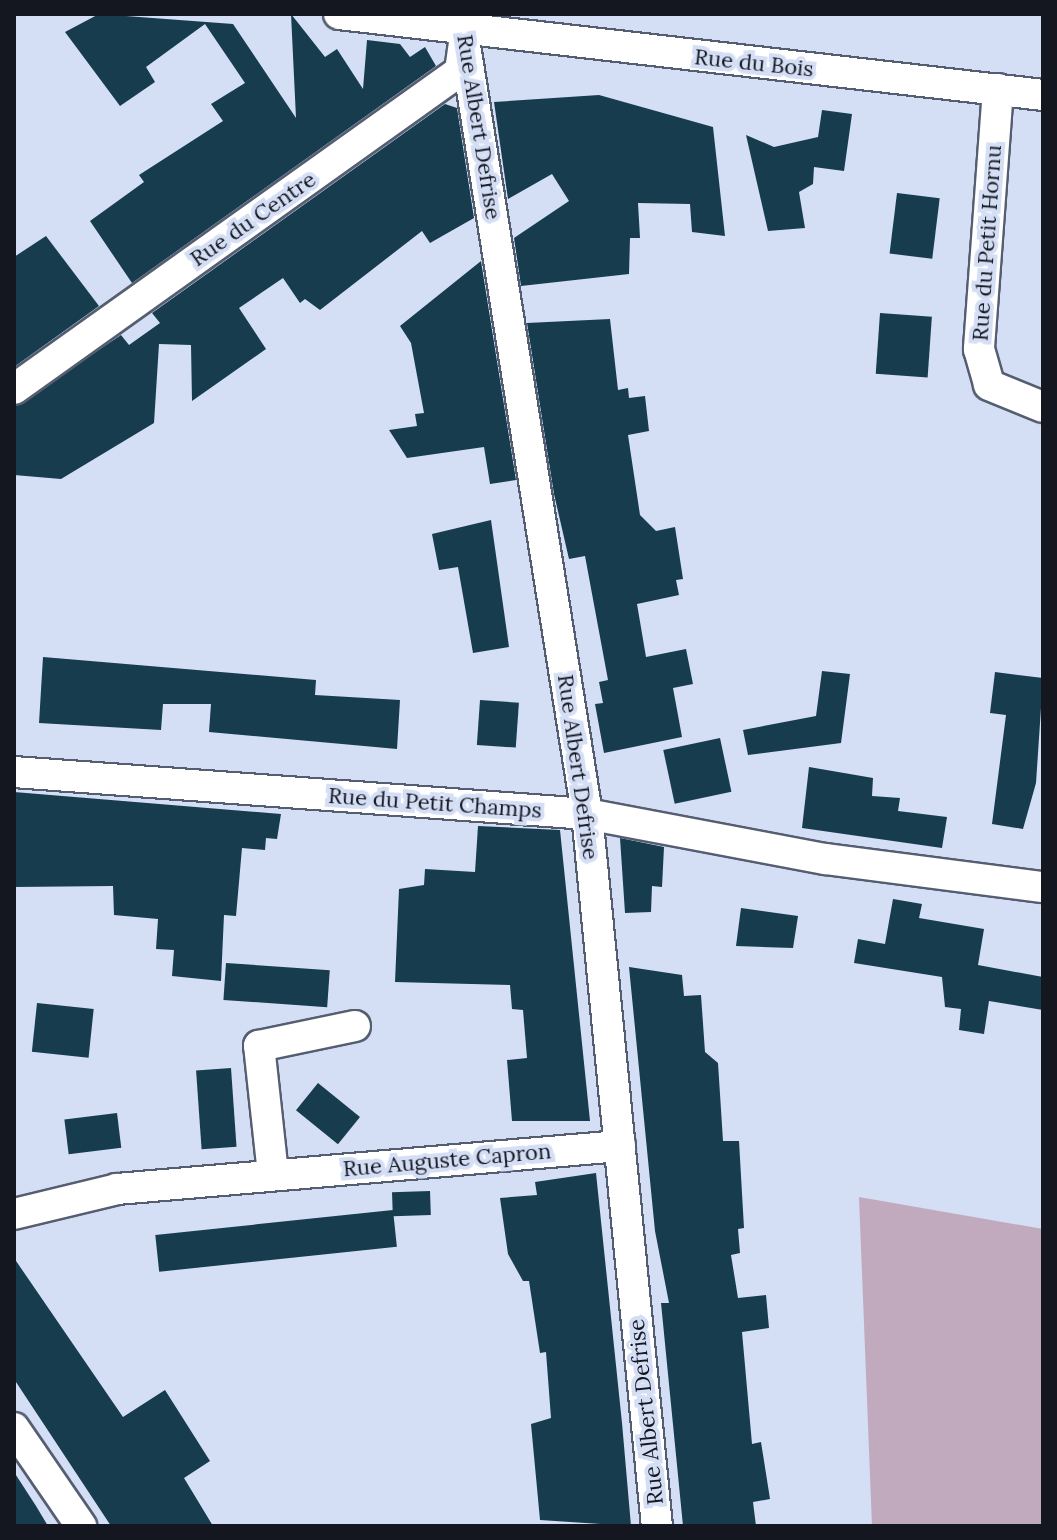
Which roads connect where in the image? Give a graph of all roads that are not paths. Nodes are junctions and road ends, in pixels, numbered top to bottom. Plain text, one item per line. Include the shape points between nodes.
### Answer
1 (339, 14) edge
2 (463, 23) edge
3 (998, 89) junction
4 (1043, 95) edge
5 (14, 389) edge
6 (1043, 407) edge
7 (14, 772) edge
8 (587, 814) junction
9 (1043, 887) edge
10 (355, 1026) dead end
11 (620, 1146) junction
12 (273, 1174) junction
13 (14, 1214) edge
14 (14, 1428) edge
15 (81, 1526) edge
16 (657, 1526) edge

1 - 2 street, Rue du Bois
2 - 3 street, Rue du Bois
2 - 5 street, Rue du Centre via 460,71
2 - 8 street, Rue Albert Defrise
3 - 4 street, Rue du Bois
3 - 6 street, Rue du Petit Hornu via 979,349 989,385
7 - 8 street, Rue du Petit Champs
8 - 9 street, Rue du Petit Champs via 826,859
8 - 11 street, Rue Albert Defrise
10 - 12 street via 259,1046
11 - 12 street, Rue Auguste Capron
11 - 16 street, Rue Albert Defrise
12 - 13 street, Rue Auguste Capron via 117,1189
14 - 15 street

